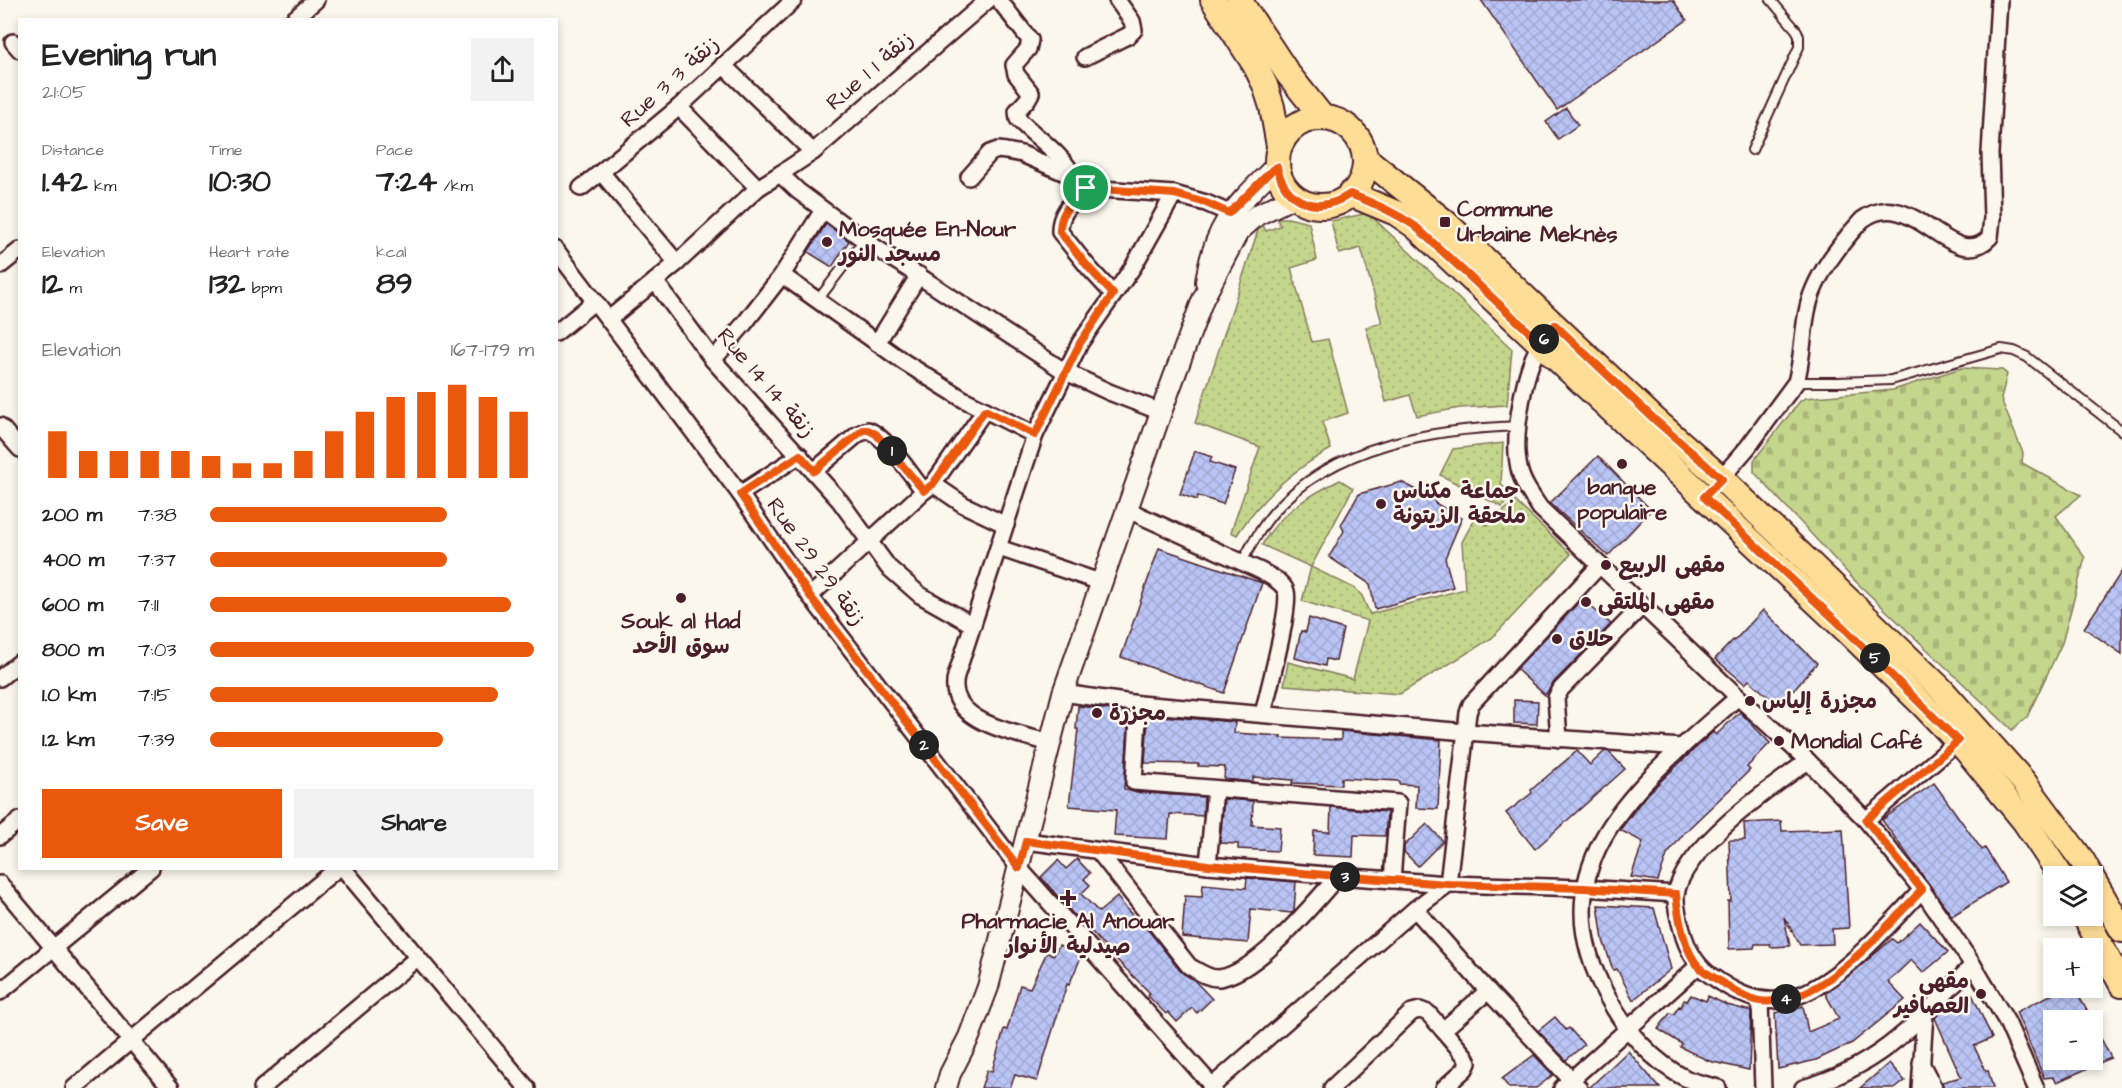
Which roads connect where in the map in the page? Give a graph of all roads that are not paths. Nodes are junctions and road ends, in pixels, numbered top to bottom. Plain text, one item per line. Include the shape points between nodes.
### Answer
1 (316, 0) edge
2 (794, 0) edge
3 (988, 0) edge
4 (999, 0) edge
5 (1117, 0) edge
6 (1214, 0) edge
7 (1239, 0) edge
8 (1771, 0) edge
9 (1999, 0) edge
10 (295, 18) edge
11 (1085, 57) dead end
12 (723, 65) junction
13 (679, 107) junction
14 (1323, 118) junction
15 (1752, 150) dead end
16 (813, 152) junction
17 (1278, 157) junction
18 (1365, 158) junction
19 (601, 172) junction
20 (969, 177) dead end
21 (1074, 177) junction
22 (769, 181) junction
23 (581, 188) dead end
24 (1086, 188) junction
25 (1174, 194) junction
26 (1350, 194) junction
27 (1294, 196) junction
28 (823, 210) junction
29 (1229, 213) junction
30 (864, 240) junction
31 (18, 252) edge
32 (558, 253) edge
33 (677, 263) junction
34 (0, 266) edge
35 (782, 275) junction
36 (919, 275) junction
37 (655, 281) junction
38 (1113, 294) junction
39 (1203, 299) junction
40 (595, 301) junction
41 (817, 301) junction
42 (609, 319) junction
43 (558, 331) edge
44 (1548, 334) junction
45 (877, 343) junction
46 (713, 360) junction
47 (1064, 371) junction
48 (1796, 382) junction
49 (985, 410) junction
50 (1161, 412) junction
51 (0, 426) edge
52 (1519, 426) junction
53 (2122, 431) edge
54 (1035, 435) junction
55 (18, 447) edge
56 (800, 455) junction
57 (814, 471) junction
58 (1722, 479) junction
59 (929, 488) junction
60 (740, 494) junction
61 (1704, 497) junction
62 (1128, 510) junction
63 (1006, 525) junction
64 (868, 542) junction
65 (999, 548) junction
66 (1242, 562) junction
67 (1600, 565) junction
68 (1103, 584) junction
69 (810, 596) junction
70 (1642, 606) junction
71 (973, 626) junction
72 (18, 664) edge
73 (0, 678) edge
74 (1063, 693) junction
75 (1738, 697) junction
76 (1139, 705) junction
77 (1263, 714) junction
78 (1466, 732) junction
79 (1559, 739) junction
80 (1958, 741) junction
81 (1050, 743) junction
82 (1682, 747) junction
83 (1808, 761) junction
84 (1215, 789) junction
85 (1866, 820) junction
86 (18, 821) edge
87 (0, 836) edge
88 (1026, 841) junction
89 (1099, 852) junction
90 (1208, 865) junction
91 (2054, 866) edge
92 (2086, 866) edge
93 (1019, 868) junction
94 (149, 870) edge
95 (336, 870) edge
96 (345, 870) edge
97 (1338, 876) junction
98 (1392, 880) junction
99 (0, 884) edge
100 (1448, 884) junction
101 (1584, 888) junction
102 (1922, 890) junction
103 (1676, 894) junction
104 (2103, 896) edge
105 (1415, 909) junction
106 (2090, 926) edge
107 (2122, 930) edge
108 (56, 948) junction
109 (417, 958) junction
110 (1973, 965) junction
111 (1698, 966) junction
112 (2122, 985) edge
113 (1488, 991) junction
114 (0, 992) edge
115 (1760, 1001) junction
116 (1925, 1014) junction
117 (1629, 1029) junction
118 (1443, 1030) junction
119 (131, 1041) junction
120 (1921, 1063) junction
121 (948, 1081) edge
122 (1571, 1085) edge
123 (1212, 1087) edge
124 (74, 1088) edge
125 (171, 1088) edge
126 (262, 1088) edge
127 (526, 1088) edge
128 (935, 1088) edge
129 (1332, 1088) edge
130 (1444, 1088) edge
131 (1718, 1088) edge
132 (1763, 1088) edge
133 (1803, 1088) edge
134 (1920, 1088) edge
135 (1934, 1088) edge
136 (2036, 1088) edge

1 - 10 street
2 - 12 street, Rue 3 زنقة 3
3 - 16 street, Rue 1 زنقة 1
4 - 21 street via 1030,40 1028,49 1014,65 1031,93 1016,115 1063,159
5 - 11 street via 1134,30
6 - 17 main road via 1265,85
7 - 14 main road
8 - 15 lane via 1797,31 1799,47
9 - 48 street via 1990,153 1990,237 1979,245 1959,246 1899,211 1869,214 1824,269 1814,288
12 - 13 street, Rue 3 زنقة 3
12 - 16 street
13 - 19 street, Rue 3 زنقة 3
13 - 22 street
14 - 17 main road via 1296,125 1286,134
14 - 18 main road via 1352,130
16 - 22 street, Rue 1 زنقة 1
17 - 27 main road via 1280,179
17 - 29 street via 1272,170
18 - 26 main road via 1360,182
18 - 44 main road via 1445,222
19 - 23 street, Rue 3 زنقة 3
19 - 33 street
20 - 21 street via 985,157 998,150 1022,154
21 - 24 street
22 - 28 street
22 - 33 street, Rue 1 زنقة 1
24 - 25 street
24 - 38 street via 1066,209 1060,232
25 - 29 street
25 - 38 street via 1133,267
26 - 27 main road via 1328,205 1304,202
26 - 44 main road via 1415,226
27 - 39 street via 1257,214 1238,232
28 - 30 street
28 - 35 street
29 - 39 street via 1208,265
30 - 36 street
30 - 41 lane
31 - 34 street
32 - 40 street, Rue 29 زنقة 29
33 - 37 street, Rue 1 زنقة 1
35 - 41 street
35 - 46 street
36 - 45 street
36 - 47 street
37 - 42 street, Rue 1 زنقة 1
37 - 46 street, Rue 14 زنقة 14
38 - 47 street
39 - 50 street
40 - 42 street, Rue 29 زنقة 29
40 - 43 street
41 - 45 street
42 - 60 street, Rue 29 زنقة 29
44 - 52 street via 1528,368
44 - 58 main road
44 - 61 main road
45 - 49 street
46 - 56 street, Rue 14 زنقة 14
47 - 50 street
47 - 54 street
48 - 53 lane via 1891,380 2001,349 2027,357
48 - 58 street
49 - 54 street
49 - 59 street
50 - 62 street
51 - 55 street
52 - 66 lane via 1481,427 1421,437 1337,463 1274,512
52 - 67 street via 1519,467 1526,488 1540,508
54 - 63 street
56 - 57 street, Rue 14 زنقة 14
56 - 60 street
57 - 59 street via 868,430
57 - 64 street, Rue 14 زنقة 14
58 - 61 street
58 - 92 main road via 1941,689 2024,782
59 - 63 street
59 - 64 street
60 - 69 street, Rue 29 زنقة 29
61 - 80 main road
62 - 66 street
62 - 68 street
63 - 65 street
64 - 69 street
64 - 71 street, Rue 14 زنقة 14 via 888,567 920,595
65 - 68 street
65 - 71 street
66 - 77 street via 1276,579 1286,596
67 - 70 street
67 - 78 street via 1476,698 1467,713
68 - 74 street
69 - 93 street, Rue 29 زنقة 29
70 - 75 street
70 - 79 street via 1560,689 1556,698
71 - 81 street via 954,683 960,705 984,722
72 - 73 street
74 - 76 street
74 - 81 street
75 - 82 street
75 - 83 street
76 - 77 street
76 - 84 street via 1134,782
77 - 78 street
78 - 79 street
78 - 100 street
79 - 82 street
80 - 85 street
80 - 91 main road via 2025,822
81 - 88 street
82 - 101 street via 1640,785 1613,820 1596,852
83 - 85 street
83 - 103 street via 1755,800 1706,844 1688,867
84 - 90 street
84 - 98 street via 1398,803
85 - 102 street
86 - 87 street
88 - 89 street
88 - 93 street
89 - 90 street
89 - 97 street via 1189,966 1218,978 1232,974 1272,946
90 - 97 street
93 - 121 street via 988,987
93 - 123 street, Rue 29 زنقة 29
94 - 108 street
95 - 119 street
96 - 109 street
97 - 98 street
98 - 100 street
99 - 108 street
100 - 101 street
100 - 105 street
101 - 103 street
101 - 117 street via 1584,927 1590,958 1612,1006
102 - 110 street
102 - 115 street via 1850,963 1819,986 1790,998
103 - 111 street via 1685,941
104 - 107 main road
105 - 113 street
105 - 123 street
106 - 112 main road
108 - 114 street
108 - 119 street
109 - 126 street
109 - 127 street
110 - 116 street
110 - 136 street via 2007,1022
111 - 115 street via 1740,994
111 - 117 street
113 - 118 street
113 - 122 street
115 - 132 street
116 - 120 street
116 - 133 street via 1894,1043 1867,1061 1831,1080
117 - 122 street
117 - 131 street via 1658,1059 1687,1078
118 - 129 street via 1428,1013 1412,1012
118 - 130 street via 1467,1062 1465,1069
119 - 124 street
119 - 125 street
120 - 134 street
120 - 135 street
121 - 128 street

